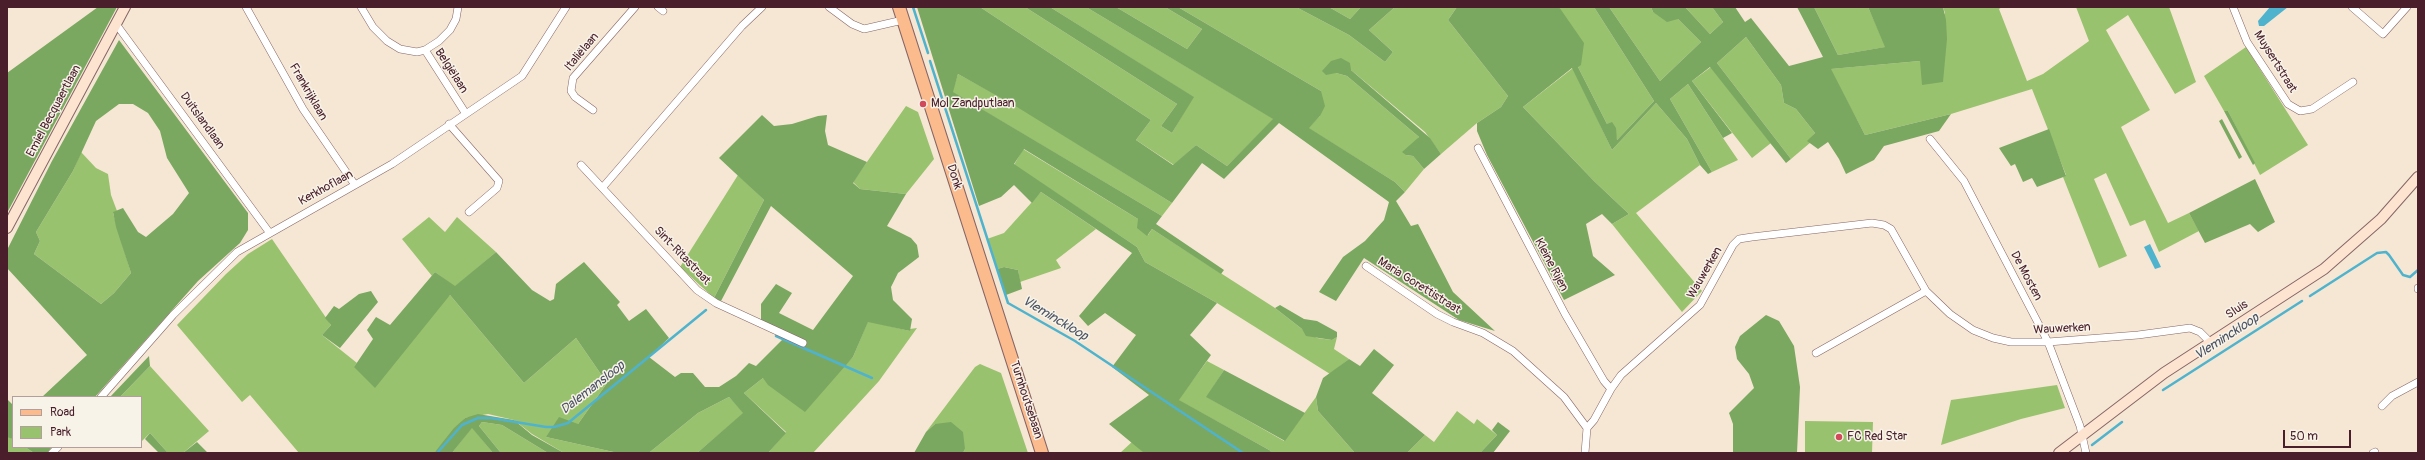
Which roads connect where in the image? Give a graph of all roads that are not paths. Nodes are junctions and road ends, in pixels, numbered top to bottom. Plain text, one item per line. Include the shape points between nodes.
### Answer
1 (125, 7) edge
2 (246, 7) edge
3 (361, 7) edge
4 (458, 7) edge
5 (566, 7) edge
6 (635, 7) edge
7 (762, 7) edge
8 (829, 7) edge
9 (899, 7) edge
10 (2233, 7) edge
11 (2352, 7) edge
12 (2407, 7) edge
13 (903, 20) junction
14 (116, 24) junction
15 (425, 50) junction
16 (2353, 82) dead end
17 (593, 110) dead end
18 (466, 114) junction
19 (449, 124) junction
20 (1930, 139) dead end
21 (1478, 148) dead end
22 (581, 165) dead end
23 (2418, 177) edge
24 (355, 185) junction
25 (603, 187) junction
26 (469, 212) dead end
27 (7, 228) edge
28 (269, 232) junction
29 (1366, 266) dead end
30 (1926, 291) junction
31 (803, 342) dead end
32 (2048, 342) junction
33 (2210, 342) junction
34 (1008, 348) joint
35 (1816, 353) dead end
36 (2418, 382) edge
37 (1611, 389) junction
38 (102, 396) edge
39 (2382, 406) dead end
40 (1587, 428) junction
41 (2082, 435) junction
42 (1042, 453) edge
43 (1585, 453) edge
44 (2059, 453) edge
45 (2086, 453) edge

1 - 14 street, Emiel Becquaertlaan
2 - 24 street, Frankrijklaan via 303,109
3 - 15 street, Belgiëlaan via 372,27 387,41 400,49 417,52
4 - 15 street via 456,19 450,30
5 - 18 street, Kerkhoflaan via 522,76
6 - 17 street, Italiëlaan via 573,78 571,85 575,97
7 - 25 street via 742,26
8 - 13 street via 852,24 864,28
9 - 13 main road, Donk
10 - 16 street, Muysertstraat via 2247,42 2288,104 2300,111 2312,109
11 - 12 street via 2383,34
13 - 34 main road, Donk
14 - 27 street, Emiel Becquaertlaan
14 - 28 street, Duitslandlaan
15 - 18 street, Belgiëlaan
18 - 19 street, Kerkhoflaan
19 - 24 street, Kerkhoflaan via 392,164
19 - 26 street via 499,181 497,188
20 - 32 street, De Mosten via 1964,181
21 - 37 street, Kleine Rijen via 1564,314
22 - 25 street, Sint-Ritastraat
23 - 33 street, Sluis via 2381,219 2324,269
24 - 28 street, Kerkhoflaan
25 - 31 street, Sint-Ritastraat via 697,290 716,303
28 - 38 street, Kerkhoflaan via 237,252 212,275
29 - 40 street, Maria Gorettistraat via 1437,314 1483,333 1513,351 1564,397
30 - 32 street, Wauwerken via 1950,314 1973,330 2011,342
30 - 35 street
30 - 37 street, Wauwerken via 1891,229 1884,225 1872,223 1739,239 1733,245 1700,306 1621,375
32 - 33 street, Wauwerken via 2190,328 2200,332
32 - 41 street, De Mosten
33 - 41 street, Sluis
34 - 42 main road, Turnhoutsebaan
36 - 39 street via 2392,396
37 - 40 street, Wauwerken
40 - 43 street
41 - 44 street, Sluis
41 - 45 street, De Mosten

